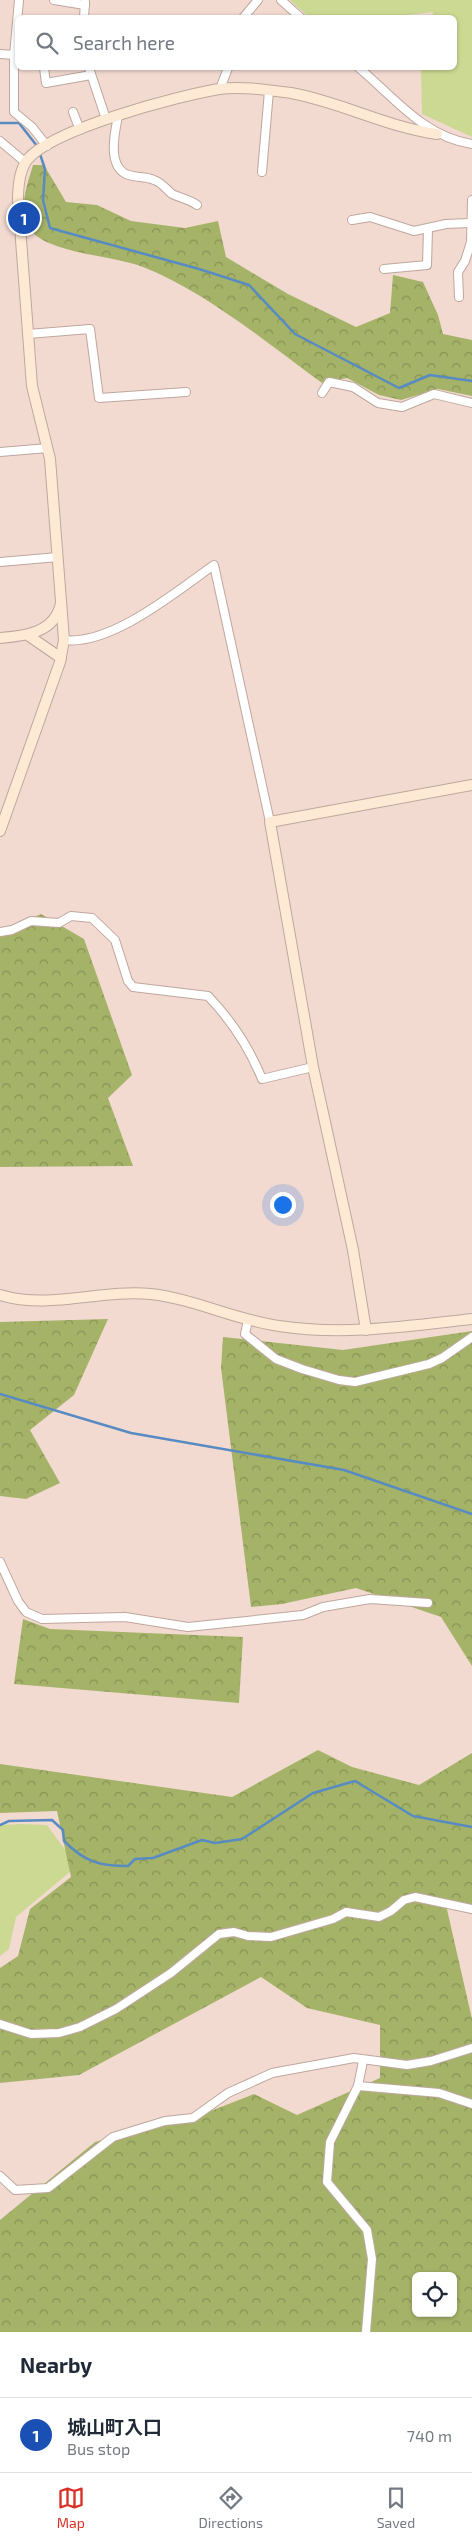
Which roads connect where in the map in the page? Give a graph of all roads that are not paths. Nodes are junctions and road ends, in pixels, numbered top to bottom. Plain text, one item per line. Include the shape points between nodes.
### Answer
1 (19, 0) edge
2 (54, 0) edge
3 (258, 0) edge
4 (281, 0) edge
5 (85, 3) edge
6 (18, 15) edge
7 (246, 15) edge
8 (298, 15) edge
9 (15, 44) edge
10 (0, 54) edge
11 (14, 55) junction
12 (44, 70) edge
13 (227, 70) edge
14 (362, 70) edge
15 (90, 72) edge
16 (220, 89) junction
17 (270, 91) junction
18 (74, 112) dead end
19 (118, 116) junction
20 (106, 119) junction
21 (80, 130) junction
22 (437, 134) junction
23 (0, 141) edge
24 (472, 144) edge
25 (47, 146) junction
26 (25, 162) junction
27 (262, 172) dead end
28 (472, 200) edge
29 (197, 205) dead end
30 (352, 220) dead end
31 (470, 223) junction
32 (428, 229) junction
33 (384, 269) dead end
34 (459, 297) dead end
35 (28, 334) junction
36 (186, 392) dead end
37 (322, 393) dead end
38 (472, 403) edge
39 (48, 448) junction
40 (0, 452) edge
41 (58, 558) junction
42 (0, 562) edge
43 (62, 594) junction
44 (29, 636) junction
45 (0, 638) edge
46 (64, 640) junction
47 (61, 658) junction
48 (472, 785) edge
49 (2, 820) edge
50 (270, 822) junction
51 (0, 831) edge
52 (0, 932) edge
53 (313, 1067) junction
54 (0, 1295) edge
55 (472, 1319) edge
56 (248, 1320) junction
57 (366, 1330) junction
58 (472, 1337) edge
59 (0, 1562) edge
60 (428, 1604) dead end
61 (472, 1909) edge
62 (0, 2024) edge
63 (472, 2048) edge
64 (363, 2060) junction
65 (358, 2086) junction
66 (472, 2104) edge
67 (0, 2176) edge
68 (366, 2332) edge

1 - 6 street
2 - 5 street
3 - 7 street
4 - 8 street
9 - 11 street
10 - 11 street
11 - 25 street via 14,112
12 - 15 street via 46,83
13 - 16 street
14 - 22 street
15 - 20 street
16 - 17 street
16 - 19 street via 167,100
17 - 22 street via 325,100 404,128
17 - 27 street
18 - 21 street
19 - 20 street
19 - 29 street via 115,160 125,174 154,180 173,194
20 - 21 street
21 - 25 street
22 - 24 street
23 - 26 street
25 - 26 street
26 - 35 street via 18,183 18,200
28 - 31 street
30 - 32 street via 370,217 414,232
31 - 32 street
31 - 34 street via 471,242 458,272
32 - 33 street via 427,265
35 - 36 street via 90,329 99,398
35 - 39 street via 32,386
37 - 38 street via 329,382 353,387 378,403 402,407 434,394
39 - 40 street
39 - 41 street
41 - 42 street
41 - 43 street
43 - 44 street via 56,616
43 - 46 street
44 - 45 street
44 - 47 street
46 - 47 street
46 - 50 street via 78,642 139,617 214,565
47 - 49 street
48 - 50 street
49 - 51 street
50 - 53 street
52 - 53 street via 31,921 59,923 71,916 92,918 115,940 128,982 133,987 208,996 232,1021 262,1079
53 - 57 street via 353,1250
54 - 56 street via 53,1301 150,1294 175,1298
55 - 57 street
56 - 57 street via 308,1330
56 - 58 street via 245,1334 276,1358 302,1369 355,1382 429,1364
59 - 60 street via 26,1612 48,1620 125,1617 188,1627 303,1615 323,1607 370,1599
61 - 62 street via 414,1897 380,1917 346,1912 333,1919 271,1937 234,1932 219,1934 171,1973 116,2009 80,2027 59,2033 31,2034
63 - 64 street via 407,2065
64 - 65 street
64 - 67 street via 340,2059 272,2073 228,2093 193,2118 165,2121 113,2137 48,2188 15,2190
65 - 66 street via 439,2093
65 - 68 street via 330,2142 327,2182 367,2230 372,2259

